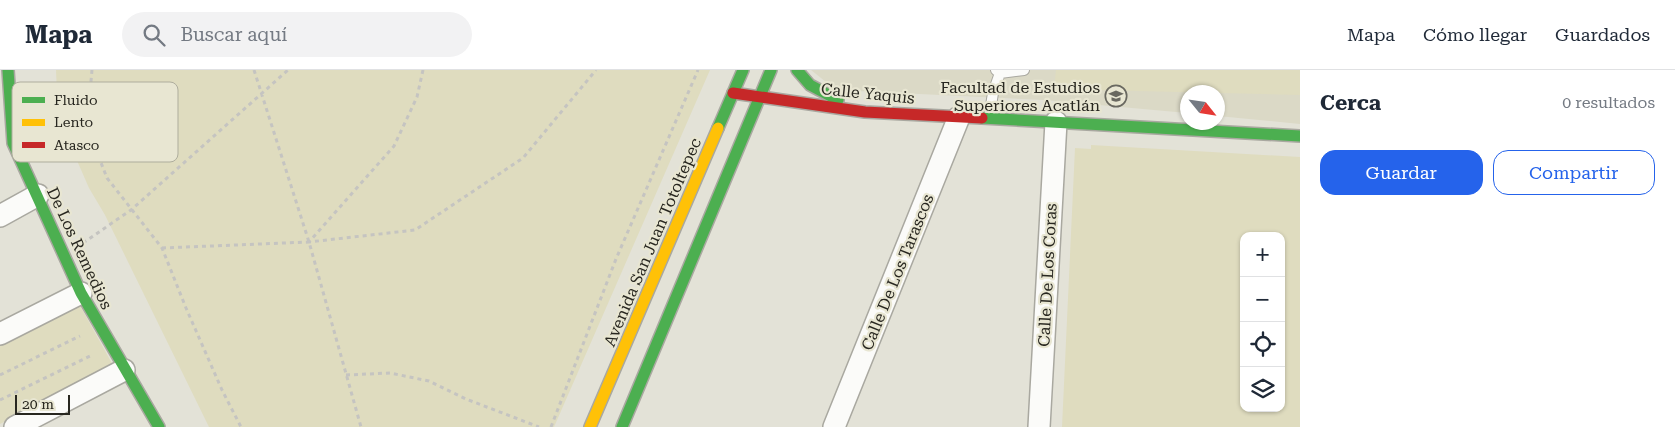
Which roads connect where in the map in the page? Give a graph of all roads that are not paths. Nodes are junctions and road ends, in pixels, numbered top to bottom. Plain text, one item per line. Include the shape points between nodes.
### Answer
1 (8, 70) edge
2 (743, 70) edge
3 (771, 70) edge
4 (797, 70) edge
5 (1024, 70) edge
6 (998, 71) edge
7 (0, 73) edge
8 (9, 90) junction
9 (733, 93) junction
10 (760, 96) junction
11 (865, 112) junction
12 (959, 117) junction
13 (989, 118) junction
14 (1056, 122) junction
15 (0, 124) edge
16 (12, 130) edge
17 (1300, 136) edge
18 (12, 142) edge
19 (22, 162) edge
20 (38, 195) junction
21 (0, 216) edge
22 (82, 293) junction
23 (0, 334) edge
24 (124, 370) junction
25 (15, 427) edge
26 (159, 427) edge
27 (590, 427) edge
28 (622, 427) edge
29 (834, 427) edge
30 (1039, 427) edge

1 - 8 main road, De Los Remedios
2 - 9 main road, Avenida San Juan Totoltepec
3 - 10 main road
4 - 11 main road via 804,82 817,91
5 - 6 lane
6 - 13 lane
7 - 8 main road
8 - 16 main road, De Los Remedios
9 - 10 main road, Calle Yaquis
9 - 27 main road, Avenida San Juan Totoltepec
10 - 11 main road, Calle Yaquis
10 - 28 main road
11 - 12 main road, Calle Yaquis
12 - 13 main road, Calle Yaquis
12 - 29 street, Calle De Los Tarascos
13 - 14 main road, Calle Yaquis
14 - 17 main road, Calle Yaquis
14 - 30 street, Calle De Los Coras
15 - 18 main road
19 - 20 main road, De Los Remedios
20 - 21 street
20 - 22 main road, De Los Remedios
22 - 23 street
22 - 24 main road, De Los Remedios
24 - 25 street
24 - 26 main road, De Los Remedios

